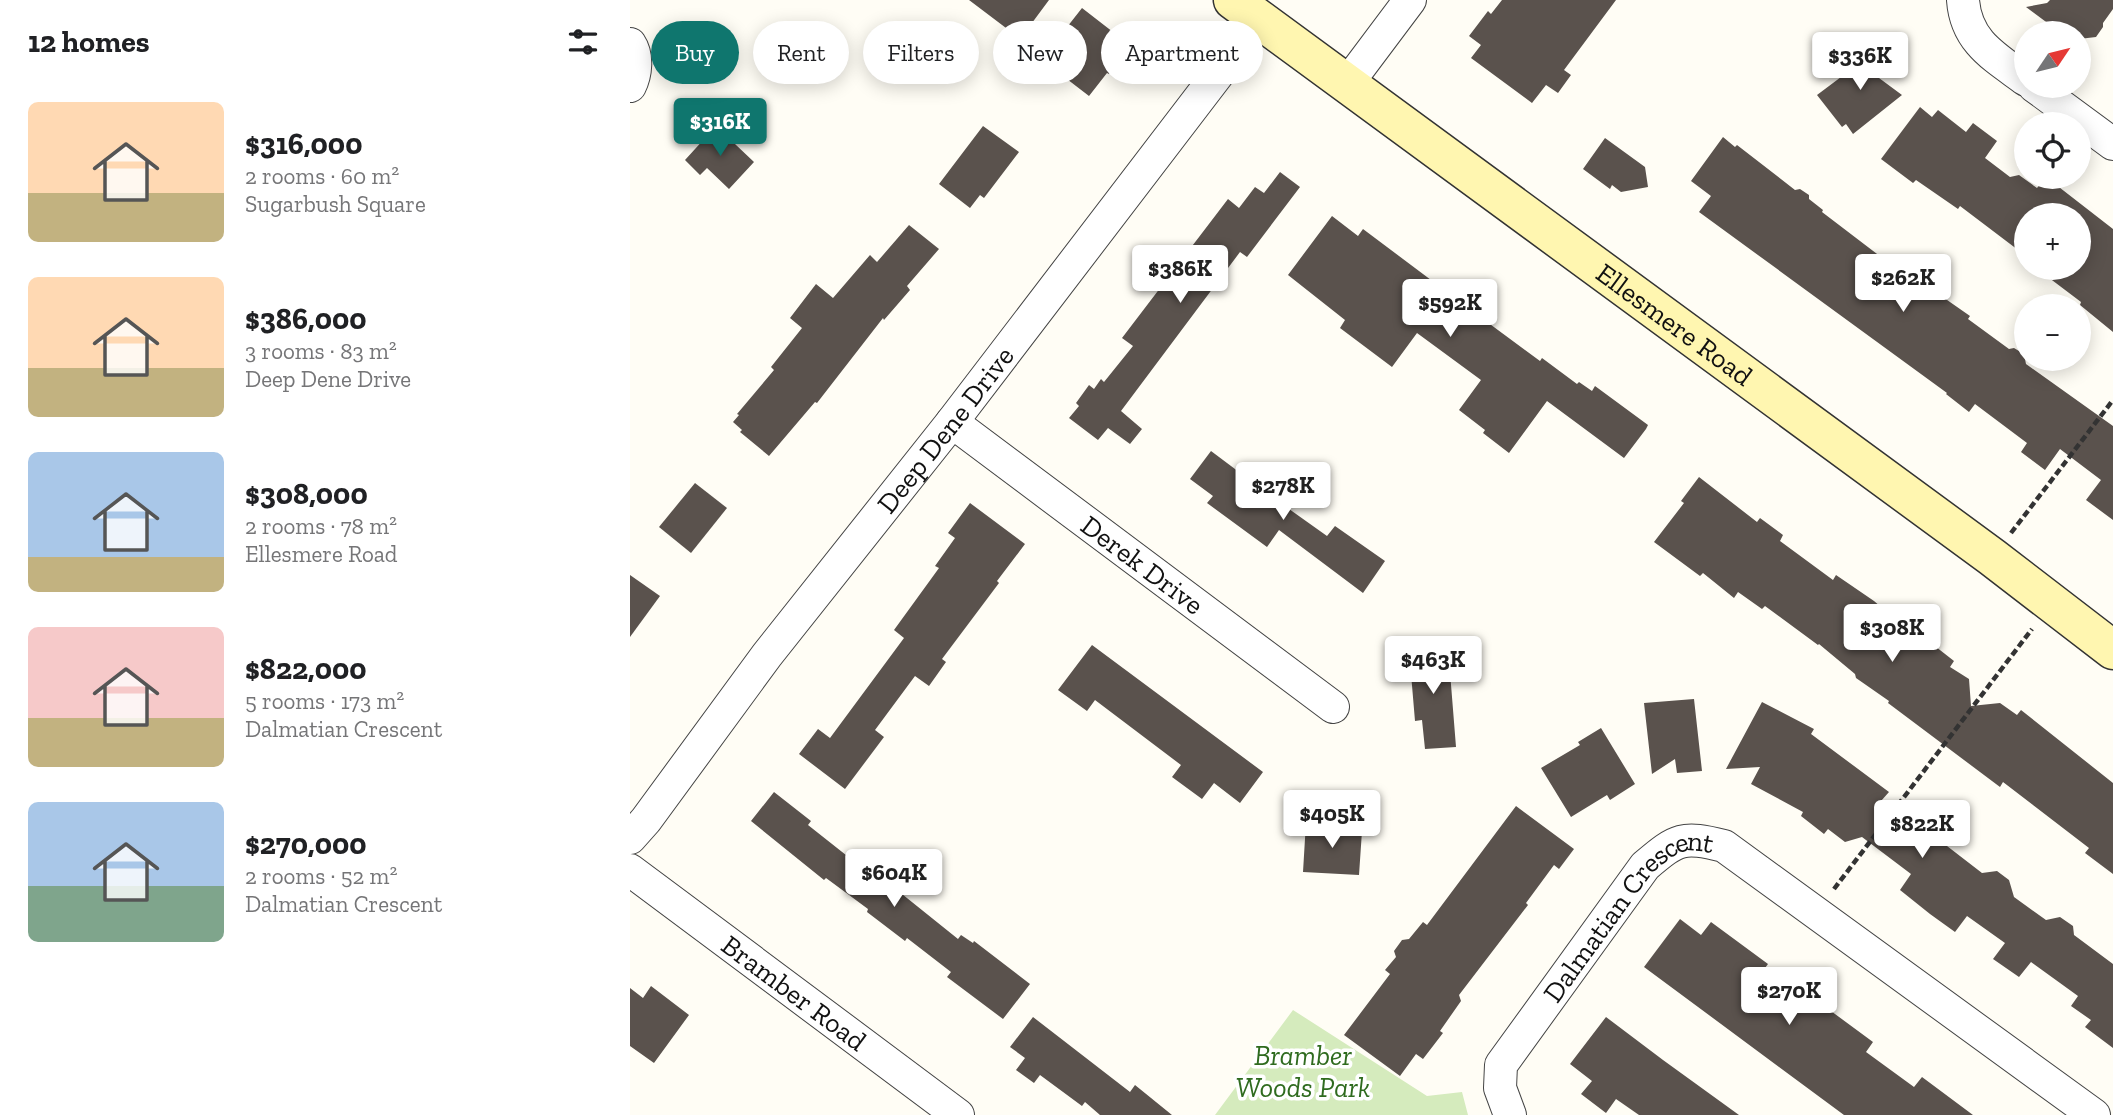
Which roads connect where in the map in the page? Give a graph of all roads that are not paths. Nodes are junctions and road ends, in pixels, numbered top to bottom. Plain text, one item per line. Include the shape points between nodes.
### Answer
1 (1410, 0) edge
2 (1962, 0) edge
3 (1247, 10) edge
4 (630, 44) edge
5 (2014, 71) edge
6 (1347, 84) junction
7 (630, 86) edge
8 (2051, 98) edge
9 (2113, 145) edge
10 (952, 422) junction
11 (2113, 650) edge
12 (1333, 707) dead end
13 (630, 838) edge
14 (630, 870) edge
15 (958, 1115) edge
16 (1510, 1115) edge
17 (2094, 1115) edge

1 - 6 street
2 - 5 street via 1964,19 1982,47
3 - 6 main road, Ellesmere Road
3 - 10 street, Deep Dene Drive
4 - 7 street via 635,51 635,77
6 - 11 main road, Ellesmere Road
8 - 9 street
10 - 12 street, Derek Drive
10 - 13 street, Deep Dene Drive via 767,655
14 - 15 street, Bramber Road
16 - 17 street, Dalmatian Crescent via 1500,1088 1501,1065 1645,866 1668,846 1693,838 1724,846

